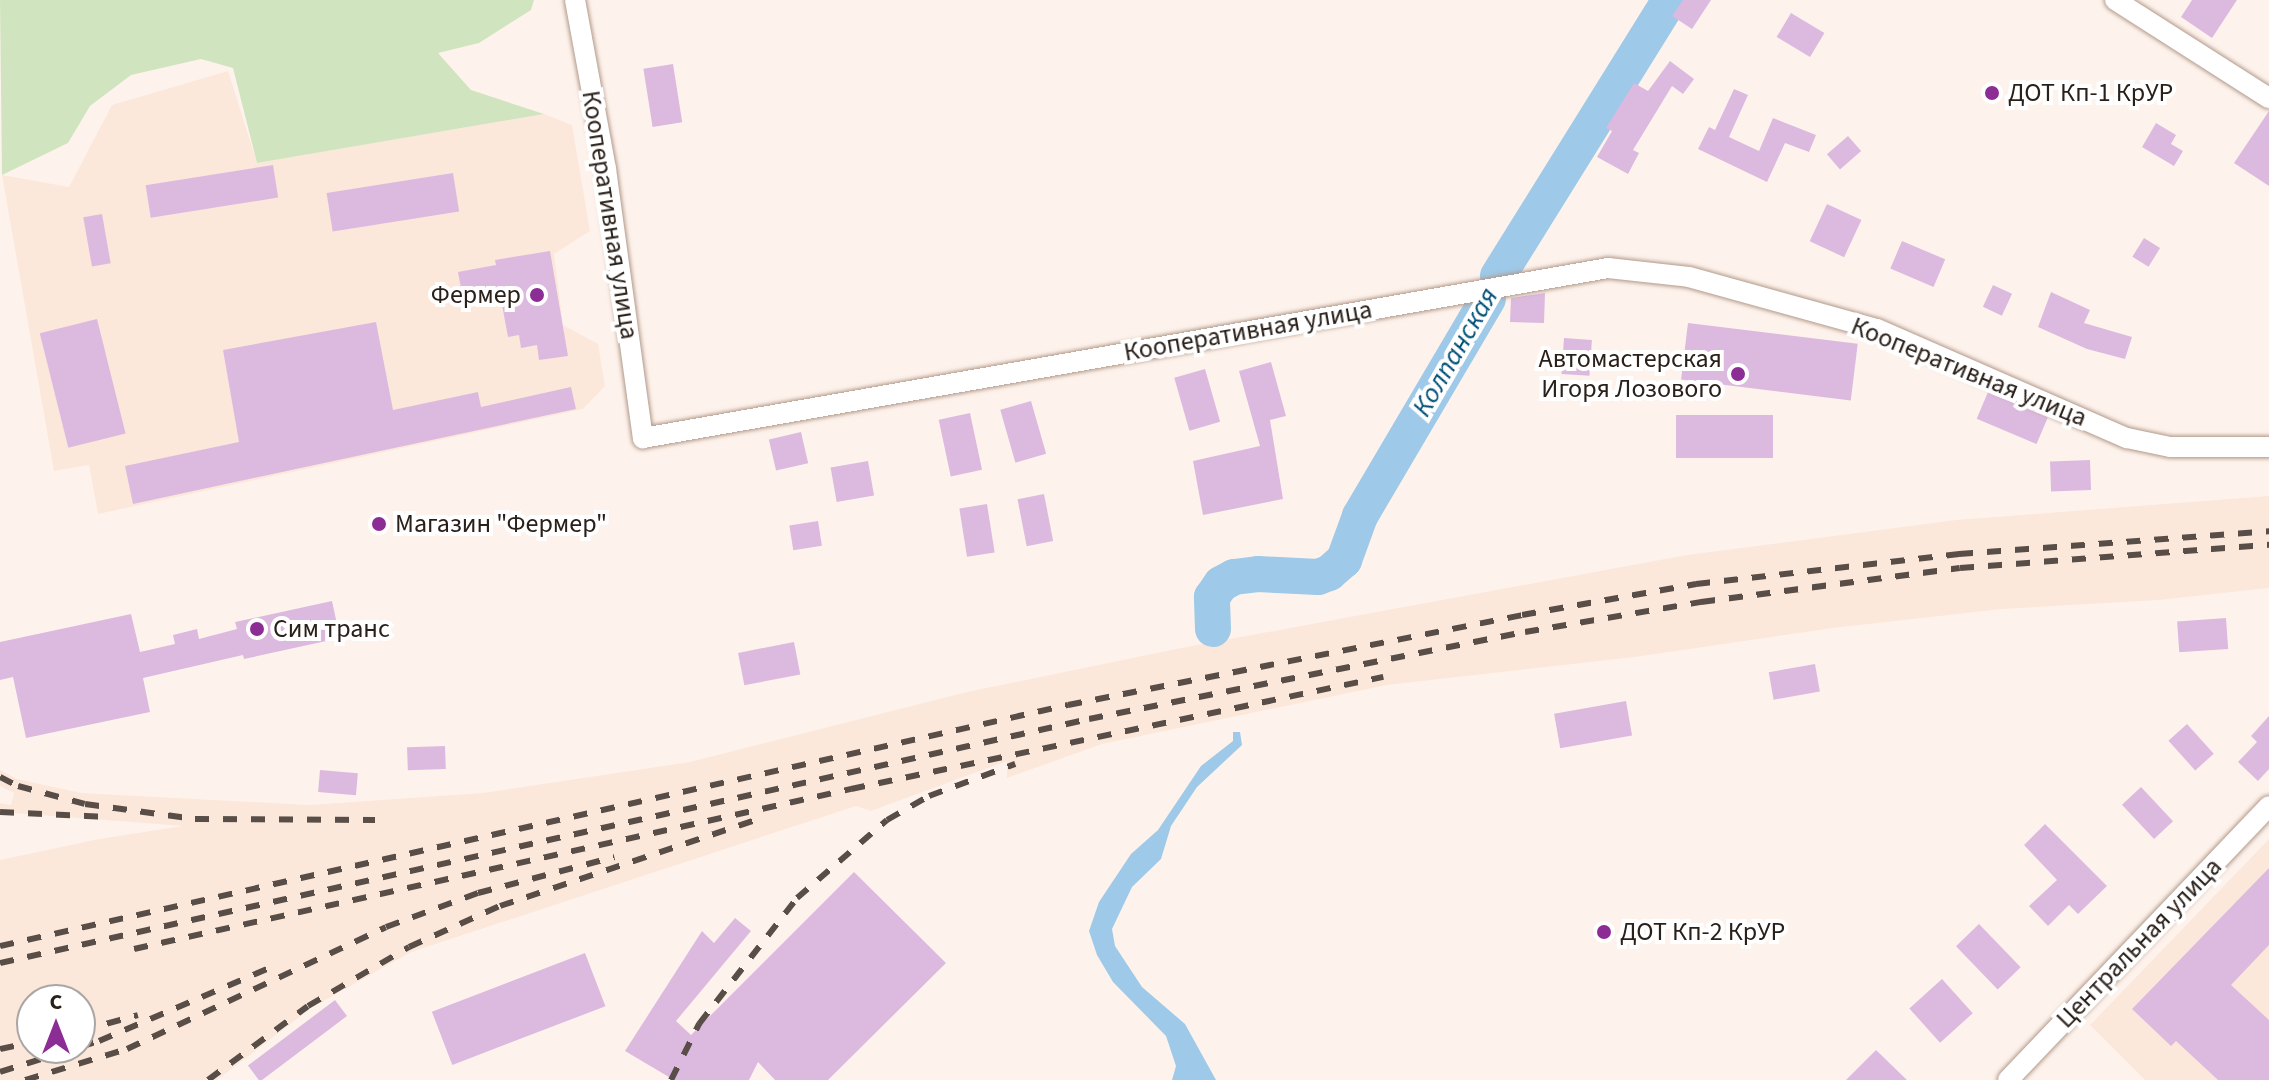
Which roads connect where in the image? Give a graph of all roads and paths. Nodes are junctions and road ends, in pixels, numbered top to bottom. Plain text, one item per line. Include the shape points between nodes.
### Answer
1 (575, 0) edge
2 (2115, 0) edge
3 (2269, 98) edge
4 (2269, 447) edge
5 (2269, 806) edge
6 (2008, 1080) edge

1 - 4 street, Кооперативная улица via 606,169 643,438 1608,268 1689,277 1877,329 2127,438 2170,447
2 - 3 street
5 - 6 street, Центральная улица

